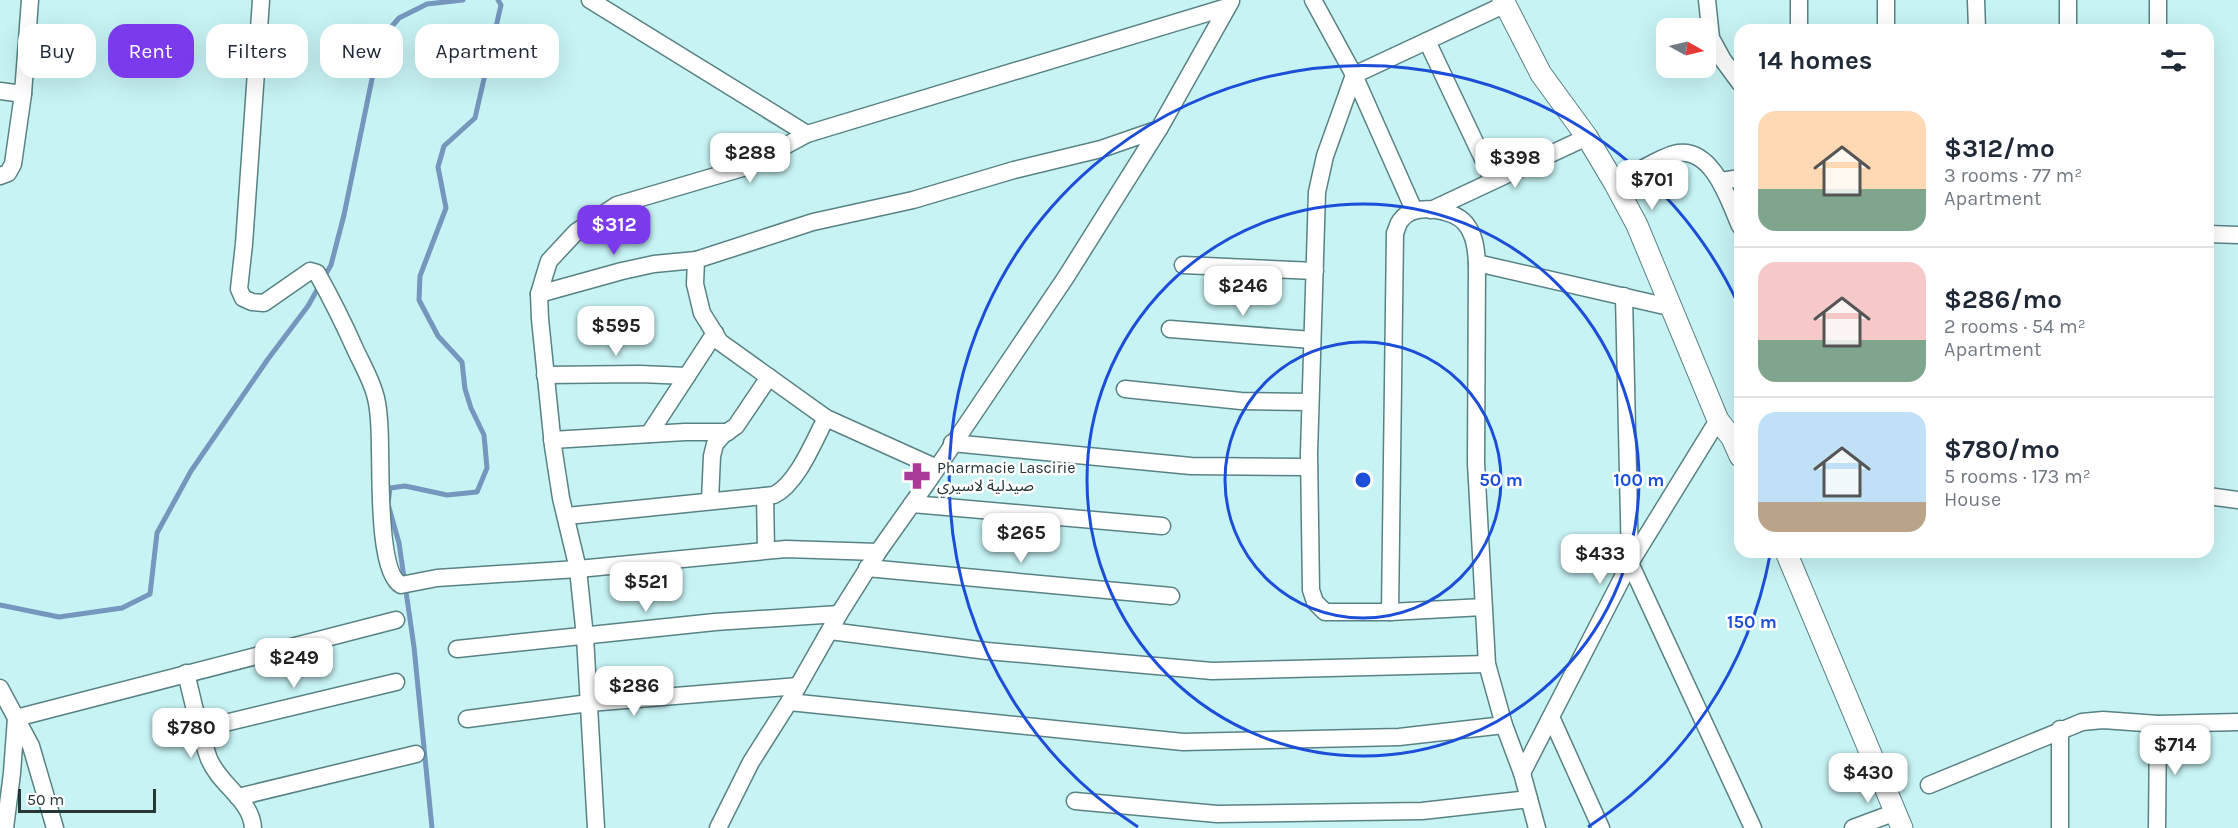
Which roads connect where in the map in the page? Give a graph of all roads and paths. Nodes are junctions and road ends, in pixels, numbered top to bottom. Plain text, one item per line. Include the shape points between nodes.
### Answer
1 (30, 0) edge
2 (261, 0) edge
3 (590, 0) edge
4 (1313, 0) edge
5 (1707, 0) edge
6 (1798, 0) edge
7 (1886, 0) edge
8 (1976, 0) edge
9 (2068, 0) edge
10 (2158, 0) edge
11 (1504, 2) edge
12 (1230, 3) edge
13 (1799, 24) edge
14 (1886, 24) edge
15 (1977, 24) edge
16 (2068, 24) edge
17 (2158, 24) edge
18 (1427, 41) junction
19 (1354, 75) junction
20 (1734, 75) edge
21 (0, 91) edge
22 (23, 94) junction
23 (1159, 129) junction
24 (807, 134) junction
25 (1587, 137) junction
26 (0, 176) edge
27 (1734, 179) edge
28 (1493, 180) junction
29 (1721, 181) junction
30 (1615, 184) junction
31 (1422, 210) junction
32 (1734, 212) edge
33 (2214, 234) edge
34 (2238, 235) edge
35 (696, 260) junction
36 (1477, 263) junction
37 (1183, 265) dead end
38 (1315, 271) junction
39 (539, 294) junction
40 (1624, 296) junction
41 (1669, 307) junction
42 (1170, 330) dead end
43 (715, 333) junction
44 (1312, 340) junction
45 (545, 375) junction
46 (687, 376) junction
47 (769, 377) junction
48 (1125, 389) dead end
49 (1310, 402) junction
50 (826, 418) junction
51 (1718, 420) junction
52 (728, 432) junction
53 (649, 434) junction
54 (552, 440) junction
55 (1734, 440) edge
56 (952, 443) junction
57 (1309, 467) junction
58 (937, 468) junction
59 (765, 496) junction
60 (2214, 497) edge
61 (710, 500) junction
62 (2238, 500) edge
63 (912, 504) junction
64 (567, 516) junction
65 (1162, 526) dead end
66 (766, 550) junction
67 (878, 552) junction
68 (1789, 558) edge
69 (1630, 563) junction
70 (867, 568) junction
71 (578, 569) junction
72 (1171, 596) dead end
73 (1483, 607) junction
74 (1390, 612) junction
75 (839, 614) junction
76 (396, 620) dead end
77 (830, 631) junction
78 (585, 637) junction
79 (457, 649) dead end
80 (1487, 664) junction
81 (186, 673) junction
82 (396, 682) dead end
83 (798, 686) junction
84 (0, 688) edge
85 (789, 702) junction
86 (589, 704) junction
87 (1551, 717) junction
88 (16, 718) junction
89 (467, 719) dead end
90 (2238, 722) edge
91 (2158, 724) junction
92 (1504, 725) junction
93 (201, 729) junction
94 (2060, 729) junction
95 (416, 754) dead end
96 (1522, 773) junction
97 (1929, 785) dead end
98 (238, 797) junction
99 (1529, 799) junction
100 (1075, 801) dead end
101 (1899, 820) edge
102 (5, 828) edge
103 (55, 828) edge
104 (253, 828) edge
105 (596, 828) edge
106 (718, 828) edge
107 (1537, 828) edge
108 (1601, 828) edge
109 (1754, 828) edge
110 (1853, 828) edge
111 (2060, 828) edge
112 (2157, 828) edge

1 - 22 street
2 - 71 street via 239,289 243,298 264,303 310,271 317,273 331,297 376,399 381,508 392,576 408,584 437,578
3 - 24 street
4 - 19 street
5 - 20 street via 1711,38
6 - 13 street
7 - 14 street
8 - 15 street
9 - 16 street
10 - 17 street
11 - 18 street
11 - 25 street via 1541,74
12 - 23 street
12 - 24 street
18 - 19 street
18 - 28 street
19 - 31 street
19 - 38 street via 1325,156 1317,192
21 - 22 street
22 - 26 street via 13,164 8,173
23 - 35 street via 913,201 813,222
23 - 56 street via 1066,277
24 - 39 street via 746,167 617,205 598,216 576,232 549,261
25 - 28 street
25 - 30 street
27 - 29 street
28 - 31 street
29 - 30 street via 1692,153 1676,153
29 - 32 street
30 - 41 street via 1637,225
31 - 36 street via 1447,212 1463,220 1475,243
31 - 74 street via 1401,219 1395,233
33 - 34 street
35 - 39 street via 654,264
35 - 43 street via 695,284 702,313
36 - 40 street
36 - 73 street via 1476,463
37 - 38 street
38 - 44 street
39 - 45 street
40 - 41 street
40 - 69 street
41 - 51 street
42 - 44 street
43 - 46 street
43 - 47 street via 720,342
44 - 49 street
45 - 46 street
45 - 54 street
46 - 53 street
47 - 50 street
47 - 52 street via 750,409
48 - 49 street via 1241,401
49 - 57 street
50 - 58 street
50 - 59 street via 794,477 783,491
51 - 55 street
51 - 69 street
52 - 53 street
52 - 61 street via 716,444 712,456
53 - 54 street
54 - 64 street
56 - 57 street via 1191,466
56 - 58 street
57 - 74 street via 1311,590 1315,602 1325,612
58 - 63 street
59 - 61 street
59 - 66 street
60 - 62 street
61 - 64 street
63 - 65 street
63 - 67 street
64 - 71 street
66 - 67 street
66 - 71 street
67 - 70 street
68 - 101 street
69 - 87 street
69 - 109 street
70 - 72 street
70 - 75 street
71 - 78 street
73 - 74 street
73 - 80 street
75 - 77 street
75 - 78 street via 715,622
76 - 81 street
77 - 80 street via 987,651 1212,671
77 - 83 street
78 - 79 street
78 - 86 street
80 - 92 street
81 - 88 street
81 - 93 street
82 - 93 street
83 - 85 street
83 - 86 street
84 - 88 street
85 - 92 street via 1183,742 1399,737
85 - 106 street via 750,762
86 - 89 street
86 - 105 street
87 - 96 street
87 - 108 street
88 - 102 street
88 - 103 street via 34,755
90 - 91 street
91 - 94 street via 2103,720
91 - 112 street
92 - 96 street
93 - 98 street via 210,760
94 - 97 street
94 - 111 street
95 - 98 street
96 - 99 street
98 - 104 street via 250,811
99 - 100 street via 1422,811 1217,814
99 - 107 street
101 - 110 street

